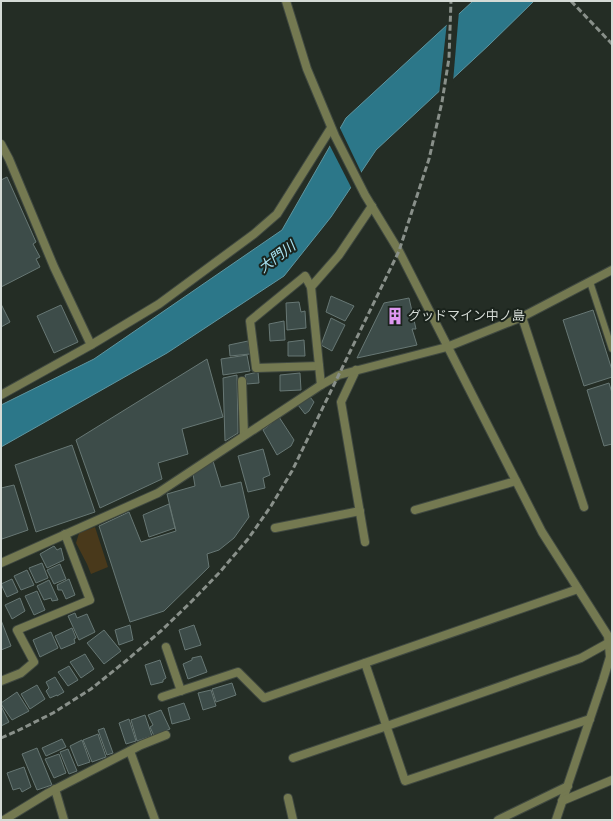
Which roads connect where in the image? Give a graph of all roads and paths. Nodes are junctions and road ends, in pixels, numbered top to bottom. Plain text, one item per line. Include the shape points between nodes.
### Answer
1 (286, 1) edge
2 (333, 132) junction
3 (1, 144) edge
4 (372, 206) junction
5 (612, 270) edge
6 (590, 282) junction
7 (312, 287) junction
8 (522, 317) junction
9 (91, 345) junction
10 (447, 347) junction
11 (612, 348) edge
12 (319, 366) junction
13 (356, 370) junction
14 (242, 381) dead end
15 (321, 385) junction
16 (1, 395) edge
17 (244, 435) junction
18 (516, 481) junction
19 (584, 507) dead end
20 (415, 510) dead end
21 (360, 511) junction
22 (275, 528) dead end
23 (65, 534) junction
24 (365, 542) dead end
25 (1, 563) edge
26 (578, 589) junction
27 (610, 646) edge
28 (166, 647) dead end
29 (365, 663) junction
30 (1, 681) edge
31 (182, 691) junction
32 (162, 697) dead end
33 (590, 719) junction
34 (387, 726) junction
35 (166, 735) dead end
36 (130, 751) junction
37 (293, 758) dead end
38 (612, 780) edge
39 (568, 786) junction
40 (55, 789) junction
41 (288, 798) dead end
42 (562, 801) junction
43 (4, 820) edge
44 (64, 820) edge
45 (155, 820) edge
46 (293, 820) edge
47 (498, 820) edge
48 (556, 820) edge

1 - 2 street via 307,69
2 - 4 street
2 - 9 street via 277,214 159,304
3 - 9 street
4 - 7 street
4 - 10 street via 399,252
5 - 6 street
6 - 8 street
6 - 11 lane
7 - 12 street
7 - 12 street via 305,276 250,321 256,368
8 - 10 street
8 - 19 street
9 - 16 street
10 - 13 street
10 - 18 street
12 - 15 street
13 - 15 street via 339,375
13 - 21 street via 341,402
14 - 17 street
15 - 17 street
17 - 23 street via 158,493
18 - 20 street
18 - 26 street via 542,532
21 - 22 street
21 - 24 street
23 - 25 street
23 - 30 street via 90,600 17,630 34,662 21,673
26 - 27 street via 608,636
26 - 29 street
27 - 33 street via 610,657
27 - 34 street
28 - 31 street
29 - 31 street via 264,698 238,672
29 - 34 street
31 - 32 street
33 - 34 street via 405,782
33 - 39 street
34 - 37 street
35 - 36 street
36 - 40 street
36 - 45 street
38 - 42 street
39 - 42 street
39 - 47 street
40 - 43 street
40 - 44 street
41 - 46 street
42 - 48 street

